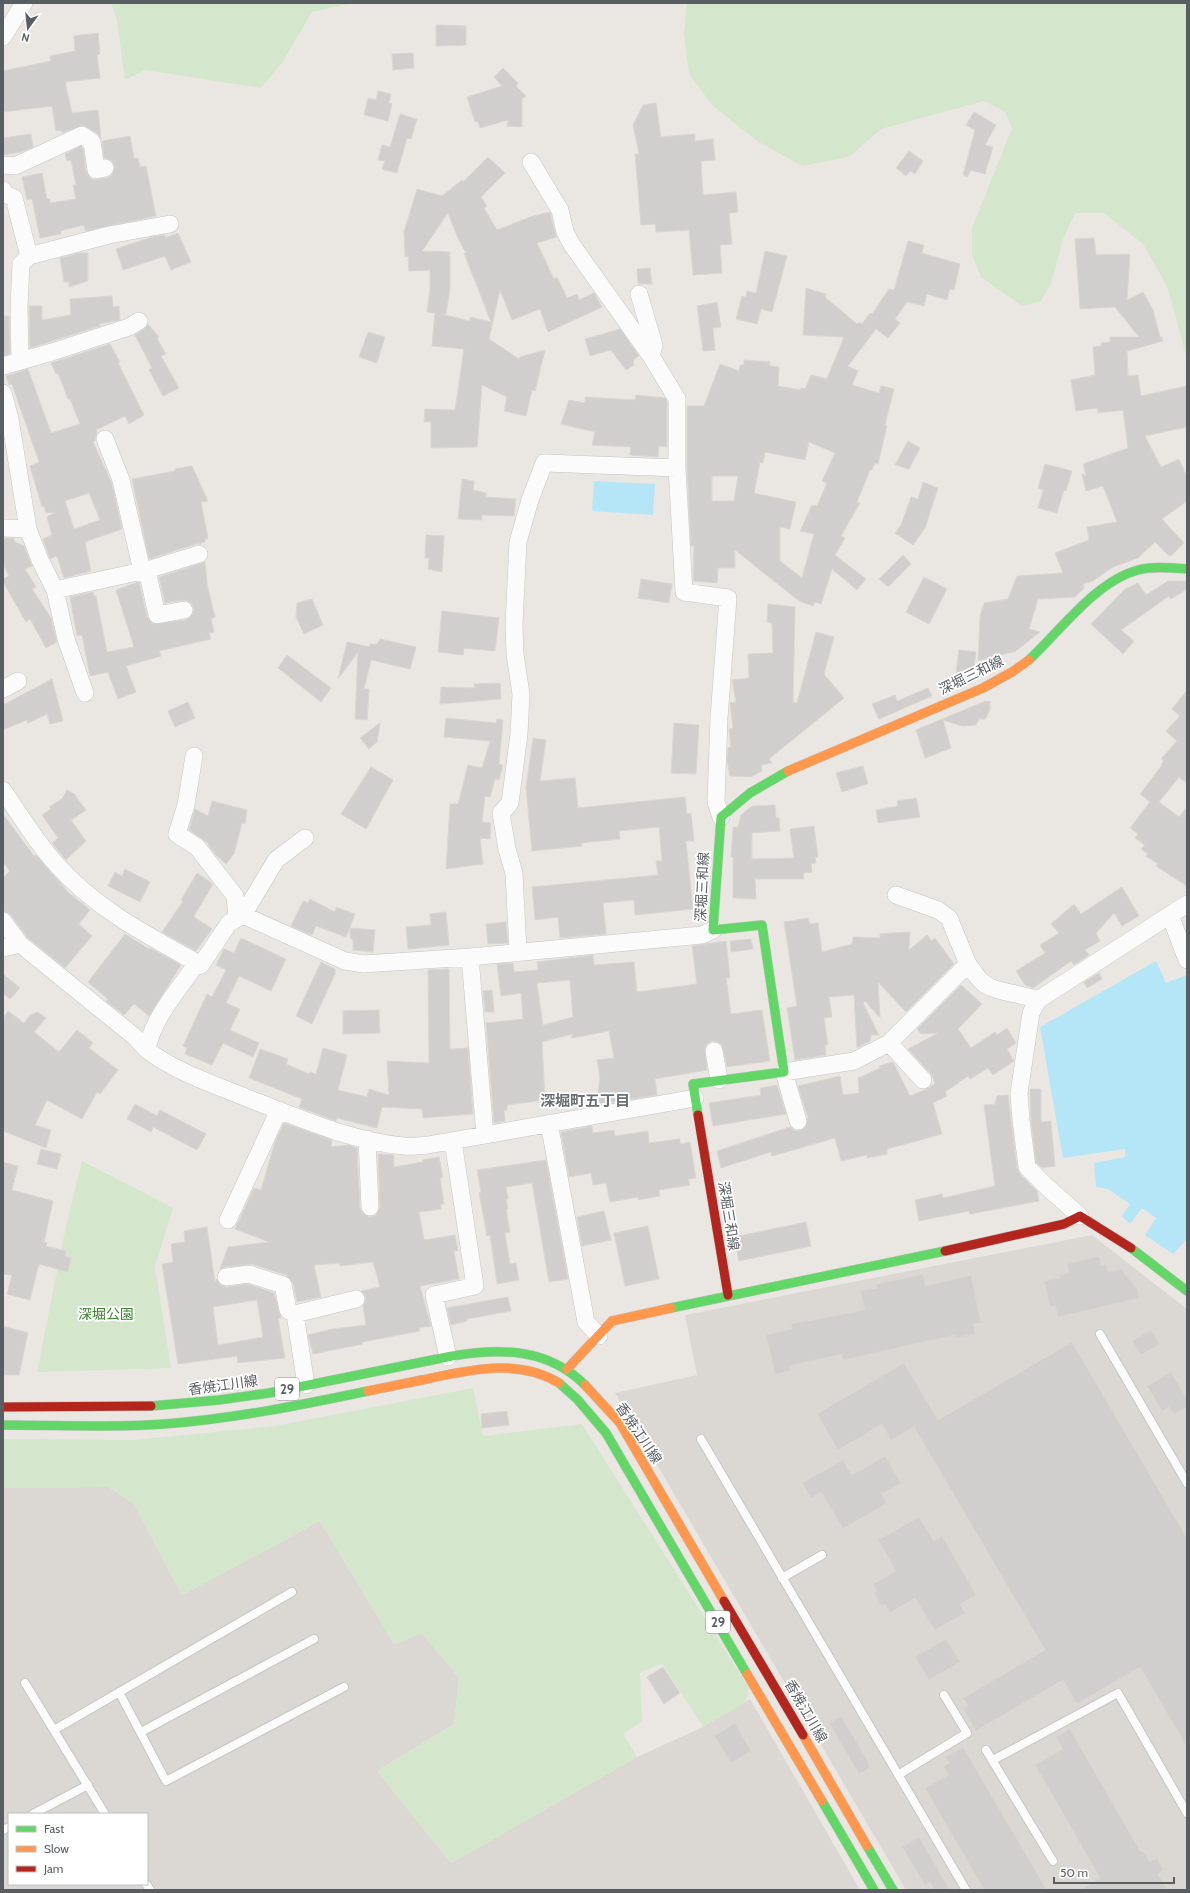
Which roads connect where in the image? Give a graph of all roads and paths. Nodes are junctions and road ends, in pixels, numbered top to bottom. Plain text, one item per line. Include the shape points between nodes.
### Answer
1 (24, 3) edge
2 (3, 37) edge
3 (531, 162) dead end
4 (3, 165) edge
5 (105, 168) dead end
6 (3, 190) edge
7 (170, 224) dead end
8 (28, 256) junction
9 (639, 294) dead end
10 (139, 321) dead end
11 (651, 356) junction
12 (20, 361) junction
13 (3, 366) edge
14 (3, 393) edge
15 (105, 439) dead end
16 (677, 468) junction
17 (3, 528) edge
18 (28, 528) junction
19 (199, 554) dead end
20 (1187, 569) edge
21 (144, 571) junction
22 (55, 590) junction
23 (184, 610) dead end
24 (85, 693) dead end
25 (194, 756) dead end
26 (3, 790) edge
27 (721, 817) junction
28 (305, 838) dead end
29 (896, 895) dead end
30 (1187, 904) edge
31 (1170, 915) junction
32 (240, 916) junction
33 (3, 921) edge
34 (713, 930) junction
35 (20, 944) junction
36 (3, 948) edge
37 (518, 952) junction
38 (470, 957) junction
39 (1187, 960) edge
40 (968, 964) junction
41 (201, 965) junction
42 (1038, 1000) junction
43 (888, 1043) junction
44 (146, 1050) junction
45 (714, 1051) dead end
46 (784, 1072) junction
47 (719, 1080) junction
48 (923, 1080) dead end
49 (695, 1098) junction
50 (279, 1110) junction
51 (798, 1121) dead end
52 (549, 1123) junction
53 (484, 1135) junction
54 (366, 1139) junction
55 (453, 1141) junction
56 (370, 1207) dead end
57 (1080, 1216) junction
58 (228, 1220) dead end
59 (226, 1277) dead end
60 (1187, 1291) edge
61 (728, 1295) junction
62 (356, 1299) dead end
63 (294, 1314) junction
64 (1100, 1334) dead end
65 (599, 1336) junction
66 (448, 1357) junction
67 (567, 1369) junction
68 (305, 1379) junction
69 (3, 1407) edge
70 (3, 1425) edge
71 (701, 1440) dead end
72 (1187, 1483) edge
73 (822, 1555) dead end
74 (782, 1578) junction
75 (292, 1592) dead end
76 (314, 1639) dead end
77 (25, 1682) dead end
78 (344, 1687) dead end
79 (120, 1692) junction
80 (944, 1695) dead end
81 (54, 1730) junction
82 (141, 1732) junction
83 (986, 1750) dead end
84 (993, 1760) junction
85 (898, 1775) junction
86 (88, 1785) junction
87 (35, 1813) edge
88 (104, 1813) edge
89 (1187, 1814) edge
90 (1053, 1861) dead end
91 (874, 1890) edge
92 (893, 1890) edge
93 (966, 1890) edge

1 - 2 street
3 - 11 street via 560,210 565,232 572,245
4 - 5 street via 15,166 82,135 92,142 96,170
6 - 8 street via 3,193 14,198
7 - 8 street via 109,235
8 - 12 street via 21,264 18,308
9 - 11 street via 654,345
10 - 12 street via 129,327
11 - 16 street via 677,398
12 - 13 street
14 - 18 street via 10,419
15 - 21 street via 120,480
16 - 27 street via 684,592 728,598 716,802
16 - 37 street via 544,463 530,500 518,542 515,589 515,654 521,694 519,734 510,804 501,813 514,873
17 - 18 street
18 - 22 street
19 - 21 street
20 - 27 main road, 深堀三和線 via 1148,568 1118,578 1096,595 1028,660 1002,678 782,774 748,794
21 - 22 street
21 - 23 street via 157,615
22 - 24 street via 66,639
25 - 32 street via 186,805 177,834 197,847 235,896
26 - 41 street via 56,864 81,889 114,916
27 - 34 main road, 深堀三和線
28 - 32 street via 276,860
29 - 40 street via 938,910 950,918
30 - 31 street
31 - 39 street
31 - 42 street
32 - 38 street via 345,962 364,964
32 - 41 street via 229,923
33 - 35 street
34 - 37 street via 702,935
34 - 46 main road, 深堀三和線 via 762,925
35 - 36 street
35 - 44 street via 135,1037
37 - 38 street
38 - 53 street
40 - 42 street via 980,980 990,987
40 - 43 street
41 - 44 street via 194,967 168,1005 149,1036
42 - 57 street via 1031,1013 1019,1093 1027,1167
43 - 46 street via 854,1061
43 - 48 street
44 - 50 street via 161,1061 202,1080
45 - 47 street
46 - 47 main road, 深堀三和線
46 - 51 street
47 - 49 main road, 深堀三和線 via 693,1084
49 - 52 street
49 - 61 main road, 深堀三和線
50 - 54 street
50 - 58 street
52 - 53 street
52 - 65 street via 586,1322
53 - 55 street
54 - 55 street via 405,1146
54 - 56 street
55 - 66 street via 475,1286 434,1295
57 - 60 main road via 1101,1227 1144,1257
57 - 61 main road via 1064,1224 980,1244
59 - 63 street via 249,1274 283,1285 288,1310
61 - 65 main road via 612,1321
62 - 63 street
63 - 68 street
64 - 72 lane
65 - 67 main road
66 - 67 main road, 香焼江川線 / 29 via 517,1352 536,1356
66 - 68 main road, 香焼江川線 / 29
67 - 92 main road, 香焼江川線 / 29 via 592,1390 620,1423
68 - 69 main road, 香焼江川線 / 29 via 250,1396 184,1404 134,1408
70 - 91 main road, 香焼江川線 / 29 via 134,1426 186,1422 309,1403 468,1371 498,1368 520,1369 552,1379 581,1403 606,1433
71 - 74 lane
73 - 74 lane
74 - 85 lane
75 - 79 lane
76 - 82 lane
77 - 81 lane
78 - 82 lane via 166,1781
79 - 81 lane
79 - 82 lane
80 - 85 lane via 967,1733
81 - 86 lane
83 - 84 lane
84 - 89 lane via 1118,1693
84 - 90 lane
85 - 93 lane
86 - 87 lane
86 - 88 lane

